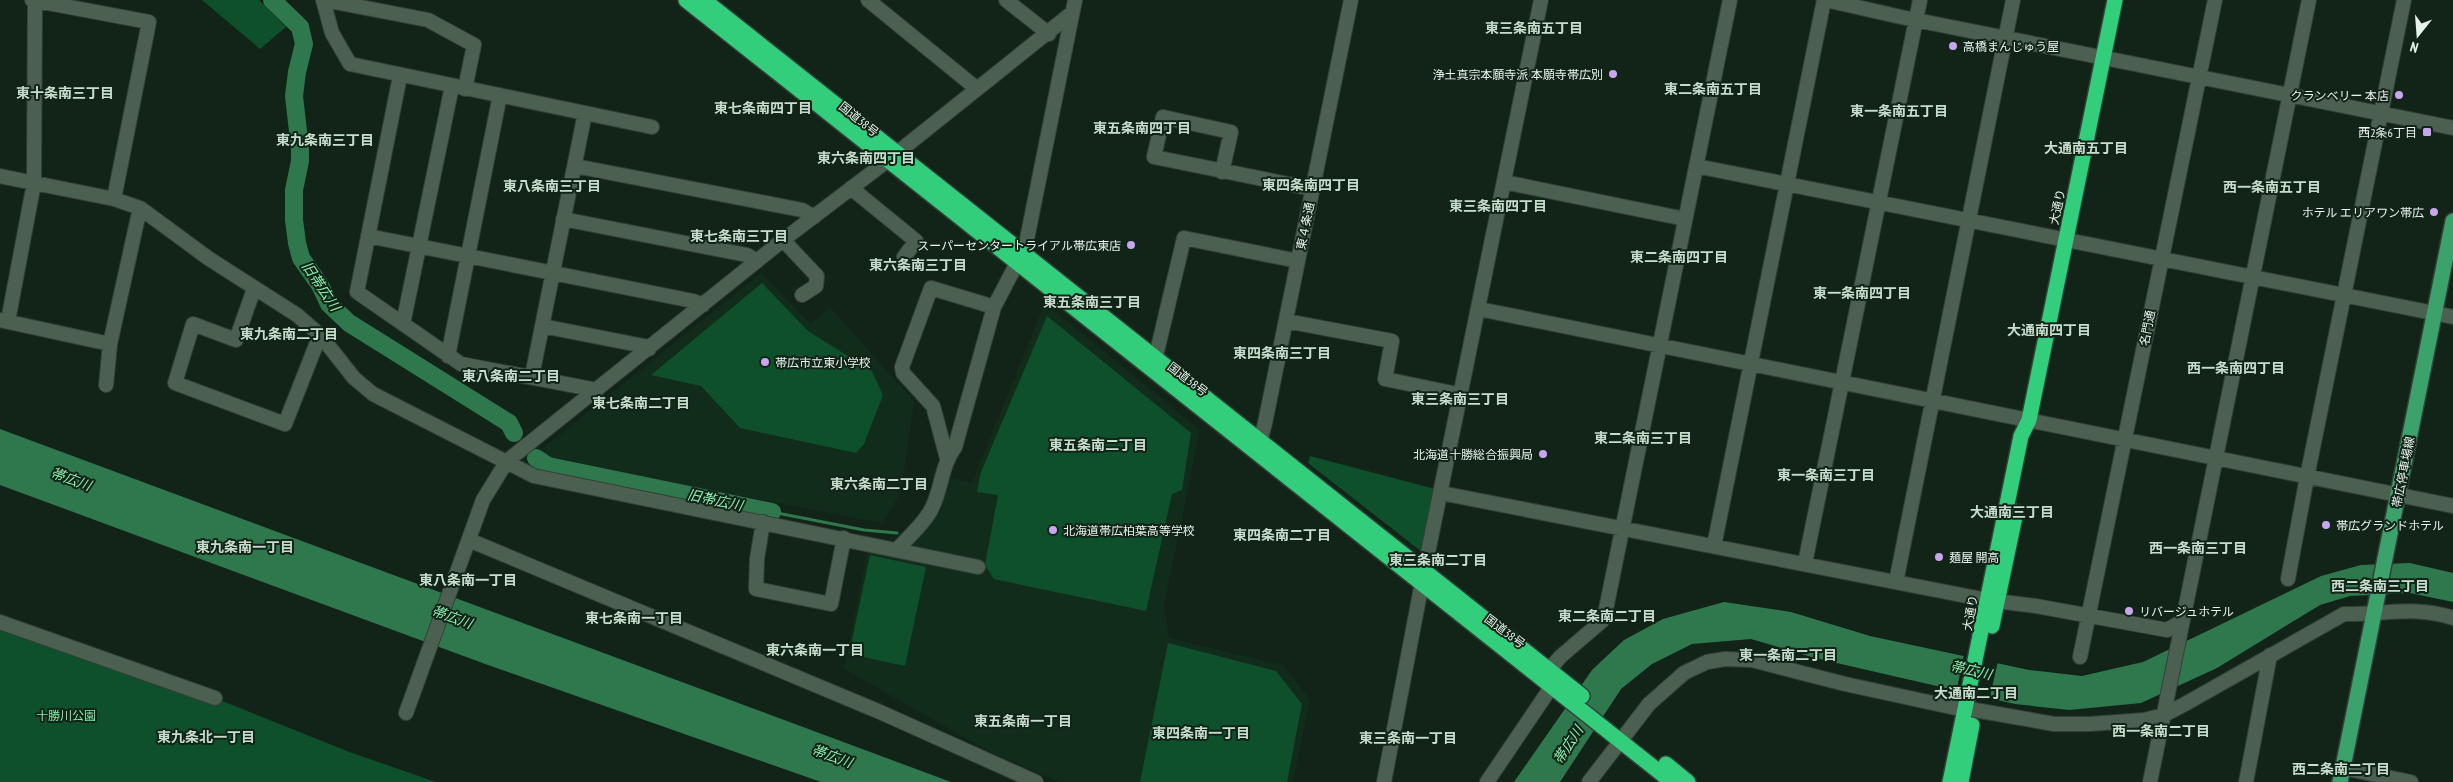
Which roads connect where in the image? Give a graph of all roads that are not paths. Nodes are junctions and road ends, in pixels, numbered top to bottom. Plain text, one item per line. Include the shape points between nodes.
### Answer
1 (34, 0) edge
2 (323, 0) edge
3 (686, 0) edge
4 (704, 0) edge
5 (868, 0) edge
6 (1006, 0) edge
7 (1351, 0) edge
8 (1541, 0) edge
9 (1730, 0) edge
10 (1825, 0) edge
11 (1920, 0) edge
12 (2013, 0) edge
13 (2115, 0) edge
14 (2214, 0) edge
15 (2309, 0) edge
16 (2404, 0) edge
17 (387, 5) edge
18 (1074, 7) edge
19 (1916, 20) junction
20 (1048, 34) junction
21 (2006, 38) junction
22 (2103, 58) junction
23 (400, 76) junction
24 (2198, 76) junction
25 (459, 88) junction
26 (976, 88) junction
27 (2289, 94) junction
28 (500, 96) junction
29 (585, 113) junction
30 (2382, 113) junction
31 (652, 127) dead end
32 (2453, 128) edge
33 (892, 157) junction
34 (574, 166) junction
35 (1696, 166) junction
36 (1222, 172) junction
37 (0, 176) edge
38 (1504, 182) junction
39 (34, 183) junction
40 (1787, 183) junction
41 (851, 188) junction
42 (1313, 189) junction
43 (114, 199) junction
44 (1879, 201) junction
45 (140, 208) junction
46 (814, 217) junction
47 (1685, 219) junction
48 (1970, 219) junction
49 (563, 220) junction
50 (2453, 221) edge
51 (368, 236) junction
52 (2066, 239) junction
53 (783, 240) junction
54 (420, 246) junction
55 (468, 256) junction
56 (904, 257) dead end
57 (1020, 258) junction
58 (2160, 258) junction
59 (757, 261) junction
60 (1298, 261) junction
61 (552, 273) junction
62 (2252, 278) junction
63 (254, 289) junction
64 (2344, 294) junction
65 (802, 296) dead end
66 (703, 305) junction
67 (994, 307) junction
68 (1479, 309) junction
69 (2434, 314) junction
70 (2453, 317) edge
71 (4, 320) edge
72 (1286, 321) junction
73 (403, 324) junction
74 (542, 326) junction
75 (320, 335) junction
76 (110, 344) junction
77 (1659, 345) junction
78 (648, 349) junction
79 (448, 356) junction
80 (1155, 360) junction
81 (1751, 364) junction
82 (532, 376) junction
83 (1842, 382) junction
84 (106, 385) dead end
85 (596, 390) junction
86 (1462, 394) junction
87 (1932, 400) junction
88 (2029, 420) junction
89 (2124, 439) junction
90 (1257, 446) junction
91 (947, 458) junction
92 (2217, 458) junction
93 (508, 461) junction
94 (2306, 476) junction
95 (1441, 494) junction
96 (2399, 494) junction
97 (2453, 506) edge
98 (763, 522) junction
99 (1623, 529) junction
100 (844, 538) junction
101 (468, 542) junction
102 (1714, 546) junction
103 (898, 550) junction
104 (1805, 564) junction
105 (978, 567) dead end
106 (1423, 579) junction
107 (2288, 579) dead end
108 (1896, 582) junction
109 (1993, 600) junction
110 (2375, 609) junction
111 (2089, 615) junction
112 (2453, 618) edge
113 (0, 622) edge
114 (2181, 627) junction
115 (2270, 655) junction
116 (2080, 657) dead end
117 (1550, 678) junction
118 (215, 698) dead end
119 (1971, 704) junction
120 (2165, 709) junction
121 (406, 713) dead end
122 (1619, 733) junction
123 (2341, 775) edge
124 (1036, 782) edge
125 (1384, 782) edge
126 (1487, 782) edge
127 (1589, 782) edge
128 (1672, 782) edge
129 (1688, 782) edge
130 (1950, 782) edge
131 (1961, 782) edge
132 (2150, 782) edge
133 (2246, 782) edge
134 (2411, 782) edge

1 - 39 street
1 - 43 street via 149,22
2 - 17 street
2 - 23 street via 332,33 350,64
3 - 33 highway, 国道38号
4 - 33 highway, 国道38号
5 - 26 street
6 - 20 street
7 - 42 street, 東４条通
8 - 38 street
9 - 35 street
10 - 19 street
10 - 40 street
11 - 19 street
12 - 21 street
13 - 22 highway, 大通り
14 - 24 street, 名門通
15 - 27 street
16 - 30 street
17 - 25 street via 428,20 474,45
18 - 20 street
18 - 57 street
19 - 21 street
19 - 44 street
20 - 26 street
21 - 22 street
21 - 48 street
22 - 24 street
22 - 52 highway, 大通り
23 - 25 street
23 - 51 street
24 - 27 street
24 - 58 street, 名門通
25 - 28 street
25 - 54 street
26 - 33 street
27 - 30 street
27 - 62 street
28 - 29 street
28 - 55 street
29 - 31 street
29 - 34 street
30 - 32 street
30 - 64 street
33 - 41 street
33 - 57 highway, 国道38号
34 - 46 street via 802,210
34 - 49 street
35 - 40 street
35 - 47 street
36 - 36 street via 1154,157 1163,117 1231,132
36 - 42 street
37 - 39 street
38 - 47 street
38 - 68 street
39 - 43 street
39 - 71 street
40 - 44 street
40 - 81 street
41 - 46 street
41 - 56 street via 916,240
42 - 60 street, 東４条通
43 - 45 street
44 - 48 street
44 - 83 street
45 - 63 street
45 - 76 street
46 - 53 street
47 - 77 street
48 - 52 street
48 - 87 street
49 - 59 street via 747,255
49 - 61 street
50 - 69 main road, 帯広停車場線
51 - 54 street
51 - 73 street via 357,292
52 - 58 street
52 - 88 highway, 大通り
53 - 59 street
53 - 65 street via 817,276 816,286
54 - 55 street
54 - 73 street
55 - 61 street
55 - 79 street
57 - 67 street
57 - 80 highway, 国道38号
57 - 90 highway, 国道38号
58 - 62 street
58 - 89 street, 名門通
59 - 66 street
60 - 72 street, 東４条通
60 - 80 street via 1184,238
61 - 66 street
61 - 74 street
62 - 64 street
62 - 92 street
63 - 75 street via 297,315
63 - 75 street via 236,340 193,324 175,383 285,424
64 - 69 street
64 - 94 street
66 - 78 street
67 - 91 street via 955,447
67 - 91 street via 931,288 902,367 903,373 933,406
68 - 77 street
68 - 86 street
69 - 70 street
69 - 96 main road, 帯広停車場線
71 - 76 street
72 - 86 street via 1392,342 1385,379
72 - 90 street, 東４条通
73 - 79 street
74 - 78 street
74 - 82 street
75 - 93 street via 354,378 373,394
76 - 84 street
77 - 81 street
77 - 99 street
78 - 85 street
79 - 82 street via 461,364
80 - 90 highway, 国道38号
81 - 83 street
81 - 102 street
82 - 85 street
83 - 87 street
83 - 104 street
85 - 93 street
86 - 95 street
87 - 88 street
87 - 108 street
88 - 89 street
88 - 109 highway, 大通り via 2030,439
89 - 92 street
89 - 111 street, 名門通
90 - 106 highway, 国道38号
91 - 103 street via 931,511
92 - 94 street
92 - 114 street
93 - 98 street via 534,476
93 - 101 street via 483,500
94 - 96 street
94 - 107 street
95 - 99 street
95 - 106 street
96 - 97 street
96 - 110 main road, 帯広停車場線
98 - 100 street
98 - 100 street via 756,559 756,590 831,604
99 - 102 street
99 - 117 street via 1602,621 1560,658
100 - 103 street
101 - 121 street
101 - 124 street via 880,712
102 - 104 street
103 - 105 street
104 - 108 street
106 - 117 highway, 国道38号
106 - 125 street
108 - 109 street
109 - 111 street
109 - 119 highway, 大通り
110 - 112 street via 2414,610
110 - 115 street via 2344,614
110 - 123 main road, 帯広停車場線
111 - 114 street via 2167,630
111 - 116 street, 名門通
113 - 118 street
114 - 120 street
115 - 120 street
115 - 133 street
117 - 122 highway, 国道38号
117 - 126 street
119 - 120 street via 2054,724 2144,720
119 - 122 street via 1845,684 1752,660 1726,659 1707,662 1684,673
119 - 130 highway, 大通り
119 - 131 highway, 大通り
120 - 132 street
122 - 127 street
122 - 128 highway, 国道38号
122 - 129 highway, 国道38号
123 - 134 street

